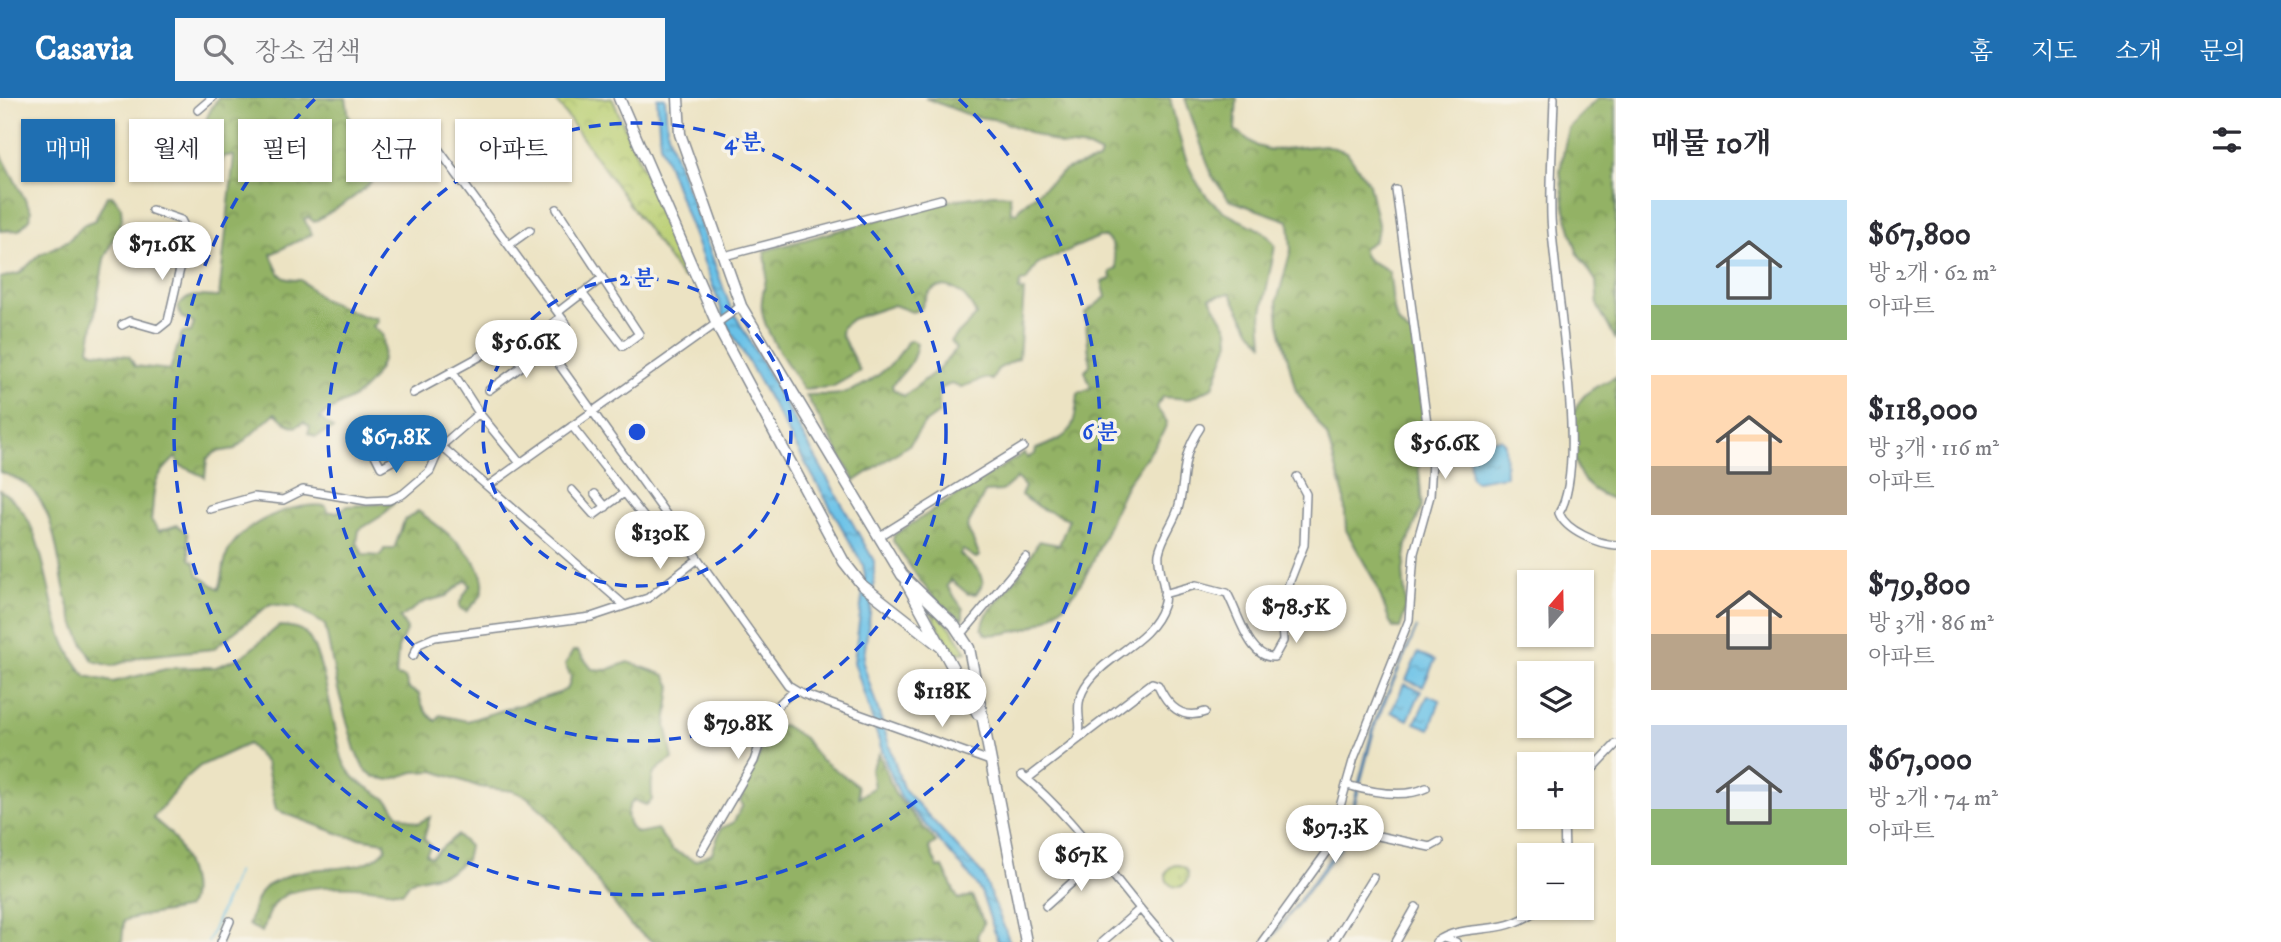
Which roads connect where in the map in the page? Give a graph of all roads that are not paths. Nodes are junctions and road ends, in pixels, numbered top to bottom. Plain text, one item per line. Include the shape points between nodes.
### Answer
1 (212, 98) edge
2 (619, 98) edge
3 (678, 98) edge
4 (1554, 98) edge
5 (198, 110) dead end
6 (441, 153) edge
7 (1396, 190) dead end
8 (941, 199) dead end
9 (557, 209) dead end
10 (152, 210) dead end
11 (530, 230) dead end
12 (509, 245) junction
13 (724, 256) junction
14 (602, 278) junction
15 (582, 293) junction
16 (738, 308) junction
17 (559, 314) junction
18 (718, 320) junction
19 (122, 325) dead end
20 (567, 325) dead end
21 (547, 348) junction
22 (522, 365) junction
23 (452, 371) junction
24 (489, 390) dead end
25 (413, 393) dead end
26 (592, 411) junction
27 (479, 413) junction
28 (572, 426) junction
29 (1200, 428) dead end
30 (441, 446) junction
31 (1023, 447) dead end
32 (416, 448) junction
33 (520, 463) junction
34 (1297, 477) dead end
35 (488, 486) junction
36 (572, 491) dead end
37 (624, 493) junction
38 (595, 494) dead end
39 (606, 507) junction
40 (210, 509) dead end
41 (668, 518) junction
42 (880, 536) junction
43 (1616, 545) edge
44 (1026, 557) dead end
45 (698, 559) junction
46 (902, 575) junction
47 (1164, 594) junction
48 (623, 604) junction
49 (961, 635) junction
50 (942, 647) junction
51 (413, 656) dead end
52 (794, 690) junction
53 (1205, 712) dead end
54 (983, 722) junction
55 (1076, 741) junction
56 (1616, 744) edge
57 (990, 761) junction
58 (1594, 767) edge
59 (1346, 785) junction
60 (1426, 788) dead end
61 (1336, 827) junction
62 (1439, 842) dead end
63 (701, 852) dead end
64 (1098, 859) junction
65 (1373, 877) dead end
66 (1046, 906) dead end
67 (1416, 907) dead end
68 (1139, 910) junction
69 (1519, 920) edge
70 (230, 921) dead end
71 (1439, 940) edge
72 (221, 942) edge
73 (1026, 942) edge
74 (1102, 942) edge
75 (1169, 942) edge
76 (1262, 942) edge
77 (1334, 942) edge
78 (1396, 942) edge
79 (1455, 942) edge

1 - 5 street
2 - 18 main road
3 - 13 main road via 680,134
4 - 43 street via 1551,217 1571,479 1567,501 1559,513 1562,521 1584,535
6 - 12 street
7 - 59 street via 1432,461 1431,483 1414,553 1409,620
8 - 13 street
9 - 14 street
10 - 19 street via 181,220 188,234 169,321 158,328 131,321
11 - 12 street
12 - 17 street
13 - 16 main road
14 - 15 street
14 - 15 street via 639,334 623,346
15 - 17 street
16 - 18 street
16 - 42 main road
17 - 20 street
17 - 21 street via 538,335
18 - 26 street
18 - 50 main road via 844,562 862,584
21 - 22 street
21 - 26 street
22 - 23 street via 501,345
22 - 24 street
23 - 25 street
23 - 27 street
26 - 28 street
26 - 41 street
27 - 30 street
27 - 33 street
28 - 33 street
28 - 37 street
29 - 47 street via 1182,469 1177,511 1159,552
30 - 32 street
30 - 35 street
30 - 40 street via 430,471 389,500 367,501 303,490 283,499 254,497
31 - 42 street
32 - 32 street via 404,429 371,447 381,467
33 - 35 street
34 - 47 street via 1306,494 1304,545 1281,604 1283,641 1274,657 1253,648 1227,593 1196,584
35 - 48 street
36 - 39 street via 591,514
37 - 39 street
37 - 41 street via 650,525 655,527
38 - 39 street
41 - 45 street
42 - 46 main road
44 - 49 street
45 - 48 street via 648,598
45 - 52 street
46 - 49 main road
46 - 50 main road
47 - 55 street via 1163,608 1153,626 1102,667 1085,687 1077,705 1080,728
48 - 51 street via 576,621 435,637 419,644
49 - 54 main road via 969,648
50 - 54 main road
52 - 57 street
52 - 63 street via 770,713 754,761
53 - 55 street via 1184,715 1152,683
54 - 57 main road
55 - 64 street via 1025,777 1055,805
56 - 58 street
57 - 73 main road
59 - 60 street via 1410,794
59 - 61 street
61 - 62 street via 1430,847
61 - 76 street via 1327,852
64 - 66 street
64 - 68 street
65 - 77 street
67 - 78 street
68 - 74 street
68 - 75 street
69 - 71 street via 1508,927 1458,932
70 - 72 street
71 - 79 street

